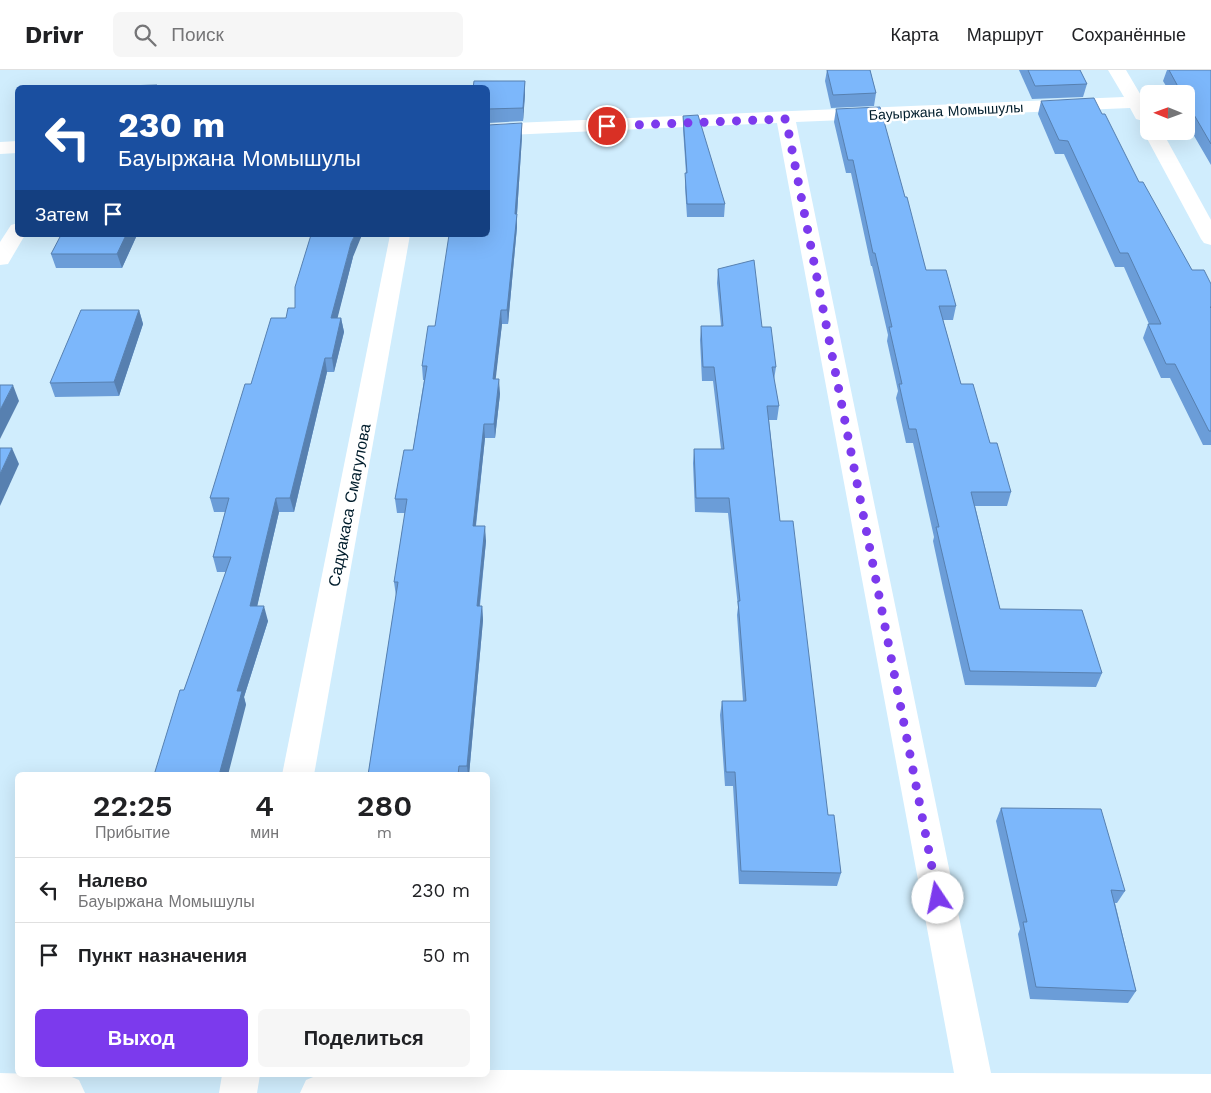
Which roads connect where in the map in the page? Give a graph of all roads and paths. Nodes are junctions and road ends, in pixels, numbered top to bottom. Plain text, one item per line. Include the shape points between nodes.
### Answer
1 (1117, 70) edge
2 (1136, 102) junction
3 (1140, 109) edge
4 (786, 119) junction
5 (490, 130) edge
6 (1157, 140) edge
7 (0, 148) edge
8 (15, 148) edge
9 (15, 234) edge
10 (400, 237) edge
11 (1211, 239) edge
12 (0, 258) edge
13 (299, 772) edge
14 (241, 1077) edge
15 (0, 1092) edge
16 (66, 1093) edge
17 (238, 1093) edge
18 (320, 1093) edge
19 (976, 1093) edge
20 (1211, 1093) edge

1 - 2 street
2 - 3 street
2 - 4 street, Бауыржана Момышулы
4 - 5 street, Бауыржана Момышулы
4 - 19 street
6 - 11 street
7 - 8 street
9 - 12 street
10 - 13 street, Садуакаса Смагулова
14 - 17 street
15 - 16 street
18 - 19 street via 520,1088
19 - 20 street

